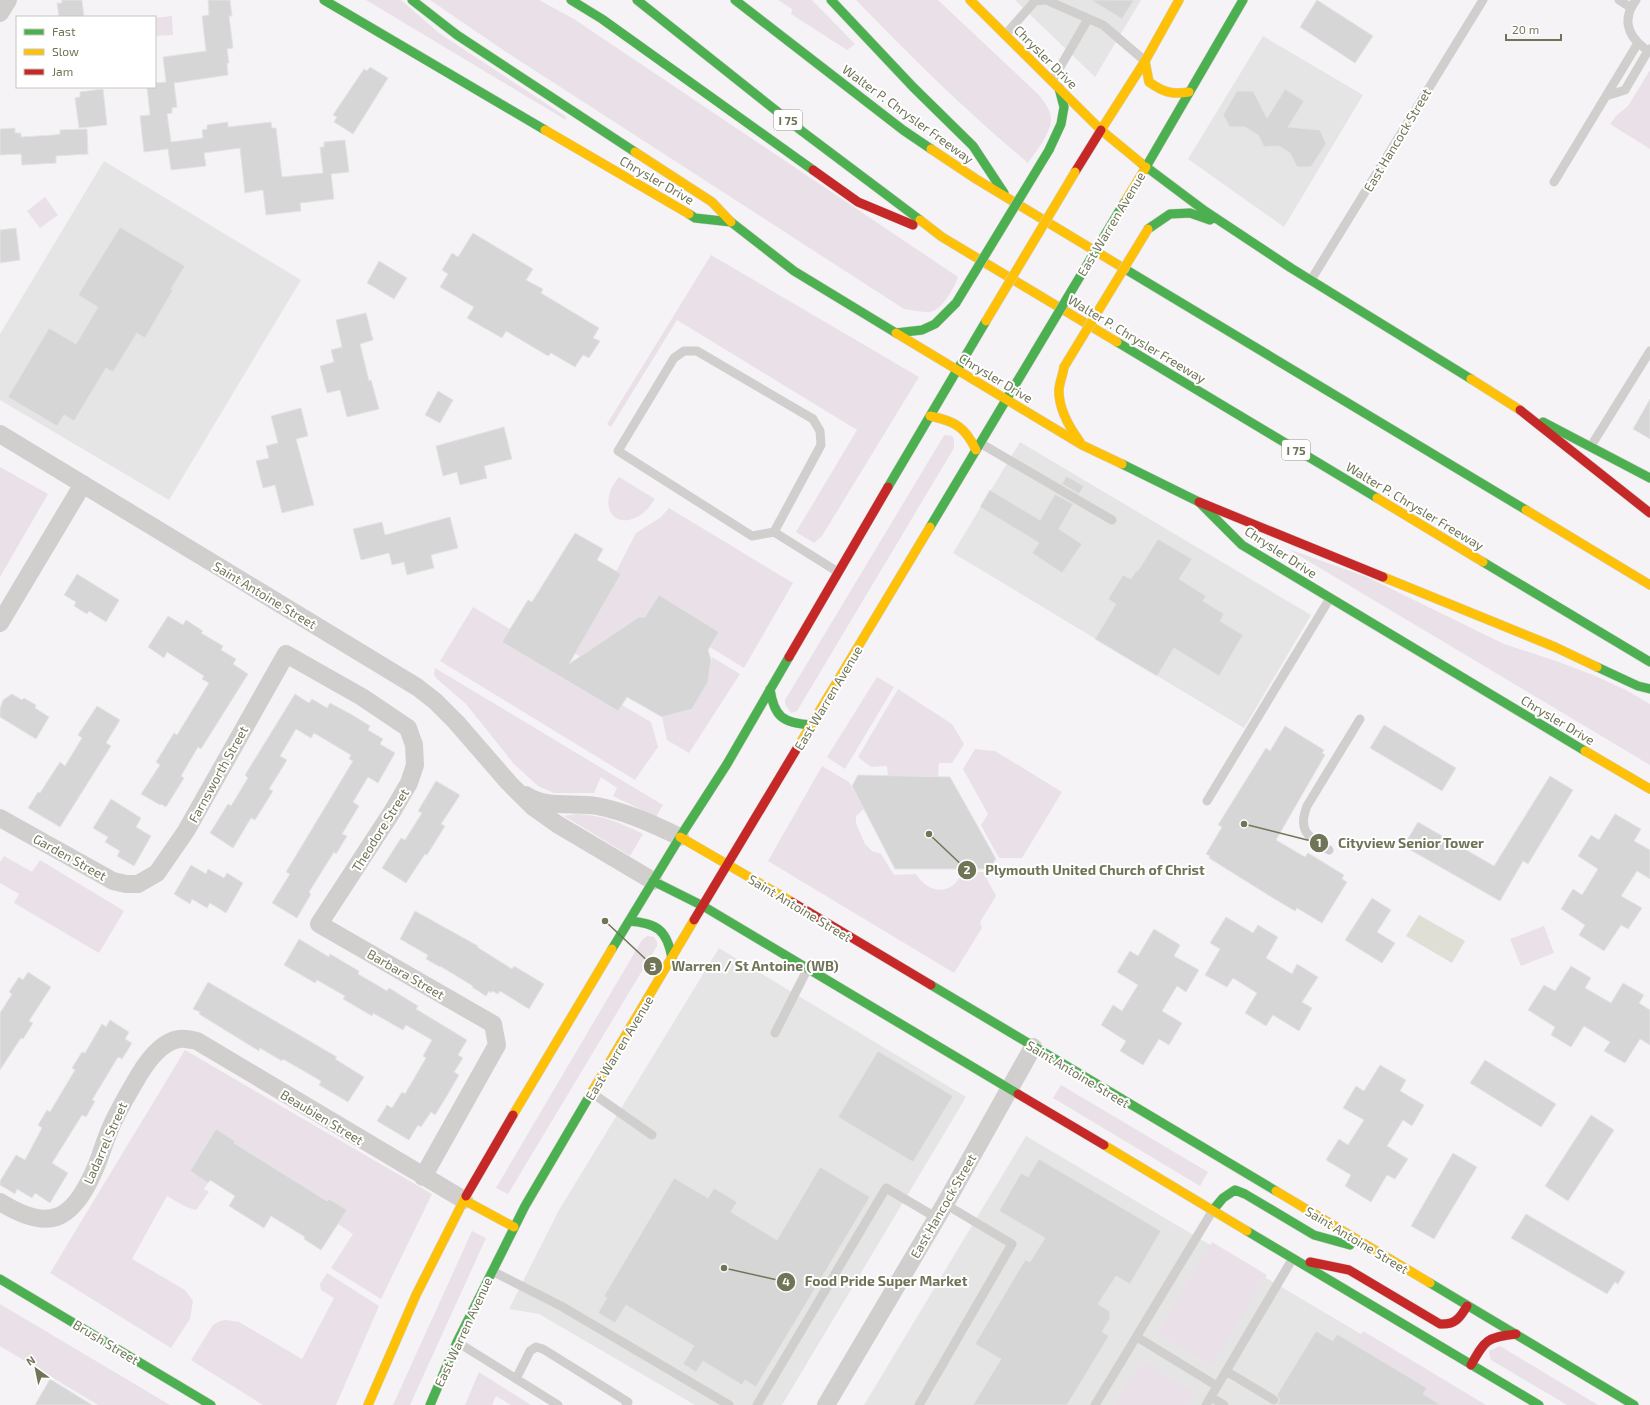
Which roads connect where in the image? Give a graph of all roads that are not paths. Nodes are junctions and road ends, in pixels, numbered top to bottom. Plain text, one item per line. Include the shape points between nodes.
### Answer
1 (8, 0) edge
2 (324, 0) edge
3 (412, 0) edge
4 (571, 0) edge
5 (637, 0) edge
6 (735, 0) edge
7 (830, 0) edge
8 (970, 0) edge
9 (1179, 0) edge
10 (1243, 0) edge
11 (1483, 0) edge
12 (1619, 0) edge
13 (1035, 1) edge
14 (1633, 3) edge
15 (0, 13) edge
16 (1088, 19) junction
17 (1006, 35) junction
18 (1638, 43) junction
19 (1650, 49) edge
20 (1145, 61) junction
21 (1052, 81) junction
22 (1059, 88) junction
23 (1190, 92) junction
24 (1606, 96) junction
25 (1101, 130) junction
26 (1146, 167) junction
27 (1554, 182) dead end
28 (1007, 197) junction
29 (731, 222) junction
30 (1226, 225) junction
31 (942, 237) junction
32 (1311, 280) junction
33 (896, 333) junction
34 (1650, 351) edge
35 (958, 371) junction
36 (1006, 400) junction
37 (1520, 410) junction
38 (930, 416) junction
39 (0, 434) edge
40 (1082, 445) junction
41 (978, 446) junction
42 (1591, 446) junction
43 (1650, 478) edge
44 (83, 484) junction
45 (1199, 502) junction
46 (1650, 512) edge
47 (1112, 520) dead end
48 (774, 532) junction
49 (838, 572) junction
50 (1650, 585) edge
51 (1330, 598) junction
52 (0, 622) edge
53 (286, 654) joint
54 (1650, 662) edge
55 (770, 689) junction
56 (1650, 689) edge
57 (1360, 719) dead end
58 (811, 725) junction
59 (509, 783) junction
60 (1650, 789) edge
61 (1207, 801) dead end
62 (2, 819) edge
63 (680, 837) junction
64 (1329, 850) dead end
65 (727, 864) junction
66 (653, 881) junction
67 (138, 884) joint
68 (704, 906) junction
69 (629, 921) junction
70 (319, 924) joint
71 (672, 958) junction
72 (808, 968) junction
73 (775, 1033) dead end
74 (179, 1039) joint
75 (1032, 1047) junction
76 (1009, 1089) junction
77 (592, 1093) junction
78 (652, 1136) dead end
79 (423, 1177) junction
80 (464, 1200) junction
81 (0, 1202) edge
82 (1213, 1210) junction
83 (941, 1211) junction
84 (514, 1227) junction
85 (1378, 1253) junction
86 (1293, 1258) junction
87 (492, 1271) junction
88 (0, 1279) edge
89 (1466, 1306) junction
90 (1516, 1334) junction
91 (1136, 1337) junction
92 (457, 1342) junction
93 (1471, 1364) junction
94 (1226, 1372) junction
95 (516, 1379) junction
96 (1217, 1386) junction
97 (1274, 1400) dead end
98 (1209, 1401) edge
99 (212, 1405) edge
100 (368, 1405) edge
101 (430, 1405) edge
102 (558, 1405) edge
103 (626, 1405) edge
104 (729, 1405) edge
105 (757, 1405) edge
106 (826, 1405) edge
107 (919, 1405) edge
108 (1095, 1405) edge
109 (1224, 1405) edge
110 (1539, 1405) edge
111 (1634, 1405) edge

1 - 15 street
2 - 29 main road, Chrysler Drive via 695,218
3 - 29 main road via 487,56 712,202
4 - 31 main road via 602,19 858,202
5 - 31 main road, Walter P. Chrysler Freeway / I 75 via 803,132
6 - 28 main road, Walter P. Chrysler Freeway via 903,130
7 - 28 main road via 974,146
8 - 17 main road, Chrysler Drive
9 - 20 main road
10 - 23 main road, East Warren Avenue
11 - 32 lane, East Hancock Street
12 - 14 lane
13 - 16 lane via 1046,0
13 - 17 lane
14 - 18 lane via 1628,25 1630,33
16 - 20 lane via 1103,25
16 - 21 lane
17 - 21 main road, Chrysler Drive
18 - 19 lane
18 - 24 lane
19 - 24 lane via 1625,90
20 - 23 main road via 1149,82 1162,92 1174,95
20 - 25 main road
21 - 22 main road, Chrysler Drive
22 - 25 main road, Chrysler Drive
22 - 33 main road, bridge via 1064,106 1061,124 1049,150 956,303 935,324 922,330
23 - 26 main road, East Warren Avenue
24 - 27 lane
25 - 26 main road, Chrysler Drive
25 - 35 main road, bridge
26 - 30 main road, Chrysler Drive
26 - 36 main road, East Warren Avenue, bridge
28 - 50 main road, Walter P. Chrysler Freeway
29 - 33 main road, Chrysler Drive via 794,270
30 - 32 main road, Chrysler Drive
30 - 40 main road, bridge via 1190,213 1170,214 1148,229 1064,368 1059,384 1063,411 1072,432
31 - 54 main road, Walter P. Chrysler Freeway / I 75
32 - 37 main road, Chrysler Drive
33 - 35 main road, Chrysler Drive
34 - 42 lane
35 - 36 main road, Chrysler Drive
35 - 38 main road
36 - 40 main road, Chrysler Drive
36 - 41 main road, East Warren Avenue
37 - 42 main road, Chrysler Drive
37 - 46 main road
38 - 41 main road via 946,418 959,425
38 - 49 main road
39 - 44 street, Saint Antoine Street
40 - 45 main road, Chrysler Drive
41 - 47 lane
41 - 58 main road, East Warren Avenue
42 - 43 main road, Chrysler Drive
44 - 52 street
44 - 59 street, Saint Antoine Street via 417,687 456,722
45 - 51 main road, Chrysler Drive via 1242,546
45 - 56 main road via 1555,647 1638,686
48 - 48 lane via 821,445 820,431 813,419 696,351 684,351 674,358 618,451 752,536
48 - 49 lane
49 - 55 main road
51 - 60 main road, Chrysler Drive
51 - 61 lane
53 - 67 street, Farnsworth Street via 186,831 157,873
53 - 70 street, Theodore Street via 362,697 408,728 414,745 415,765 409,783
55 - 58 main road via 773,706 782,717 795,723
55 - 63 main road via 727,764
57 - 64 lane via 1307,806 1303,817 1304,829 1312,839
58 - 65 main road, East Warren Avenue
59 - 63 street, Saint Antoine Street via 540,802 604,808 636,817
59 - 66 street, Saint Antoine Street via 533,808
62 - 67 street, Garden Street via 113,881
63 - 65 main road, Saint Antoine Street
63 - 66 main road
65 - 68 main road, East Warren Avenue
65 - 75 main road, Saint Antoine Street
66 - 68 main road, Saint Antoine Street
66 - 69 main road
68 - 71 main road, East Warren Avenue
68 - 72 main road, Saint Antoine Street
69 - 71 main road via 646,922 658,927 667,937
69 - 80 main road
70 - 79 street, Barbara Street via 493,1024 497,1045
71 - 77 main road, East Warren Avenue
72 - 73 lane
72 - 76 main road, Saint Antoine Street
74 - 79 street, Beaubien Street via 197,1041
74 - 81 street, Ladarrel Street via 162,1046 147,1062 126,1096 108,1133 94,1171 73,1206 63,1215 45,1220 28,1217
75 - 76 street, East Hancock Street
75 - 85 main road, Saint Antoine Street
76 - 82 main road, Saint Antoine Street
76 - 83 street, East Hancock Street
77 - 78 lane
77 - 84 main road, East Warren Avenue
79 - 80 street, Beaubien Street
80 - 84 main road
80 - 100 main road via 416,1295
82 - 85 main road via 1221,1199 1235,1190 1314,1235
82 - 86 main road, Saint Antoine Street
82 - 91 lane
83 - 105 lane via 886,1188
83 - 106 street, East Hancock Street
83 - 107 lane via 1012,1244
84 - 87 main road, East Warren Avenue
85 - 89 main road, Saint Antoine Street
86 - 89 main road via 1349,1270 1440,1324 1449,1325 1458,1321
86 - 93 main road, Saint Antoine Street
86 - 94 lane
87 - 92 main road, East Warren Avenue
87 - 104 lane via 561,1306
88 - 99 main road, Brush Street
89 - 90 main road, Saint Antoine Street
90 - 93 main road via 1496,1336 1484,1342
90 - 111 main road, Saint Antoine Street
91 - 96 lane
91 - 108 lane
92 - 95 lane
92 - 101 main road, East Warren Avenue
93 - 110 main road, Saint Antoine Street
94 - 96 lane
94 - 97 lane
95 - 102 lane
95 - 103 lane via 530,1351 536,1347 628,1402
96 - 98 lane
98 - 109 lane

